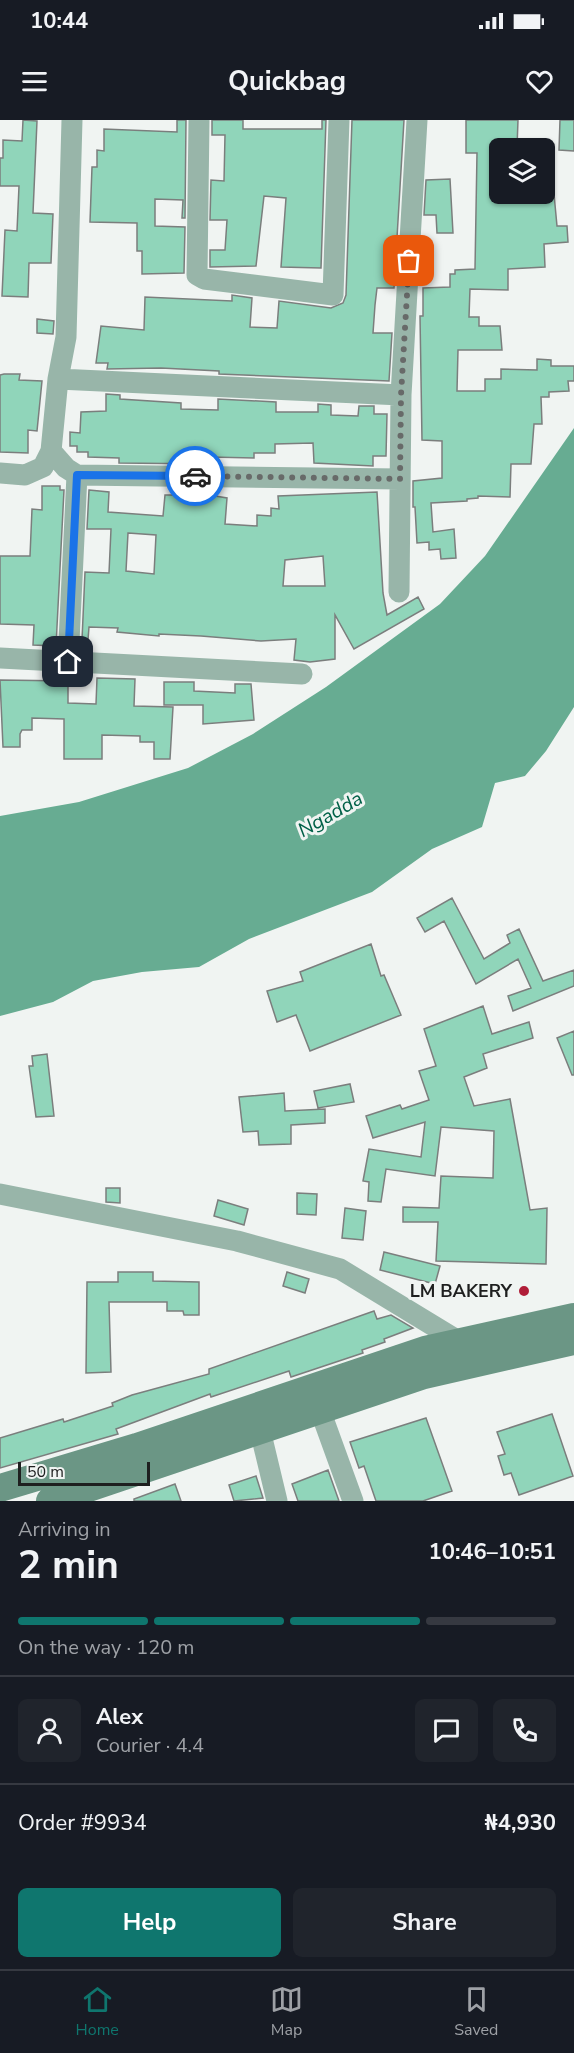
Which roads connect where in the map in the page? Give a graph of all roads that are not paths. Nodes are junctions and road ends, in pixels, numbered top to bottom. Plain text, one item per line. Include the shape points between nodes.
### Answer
1 (72, 120) edge
2 (199, 120) edge
3 (339, 120) edge
4 (417, 120) edge
5 (58, 378) junction
6 (401, 395) junction
7 (51, 451) junction
8 (0, 473) edge
9 (77, 475) junction
10 (400, 479) junction
11 (399, 592) dead end
12 (0, 658) edge
13 (68, 662) junction
14 (302, 674) dead end
15 (0, 1194) edge
16 (574, 1317) edge
17 (574, 1341) edge
18 (460, 1342) junction
19 (320, 1410) junction
20 (260, 1430) junction
21 (0, 1488) edge
22 (50, 1501) edge
23 (277, 1501) edge
24 (353, 1501) edge

1 - 5 street via 66,337
2 - 3 street via 197,275 333,295
4 - 6 street
5 - 6 street
5 - 7 street
6 - 10 street
7 - 8 street via 43,467 25,475
7 - 9 street
9 - 10 street
9 - 13 street
10 - 11 street
12 - 13 street
13 - 14 street
15 - 18 street via 237,1241 339,1269
16 - 18 main road
17 - 19 main road via 424,1375
18 - 21 main road
19 - 20 main road
19 - 24 street
20 - 22 main road
20 - 23 street

